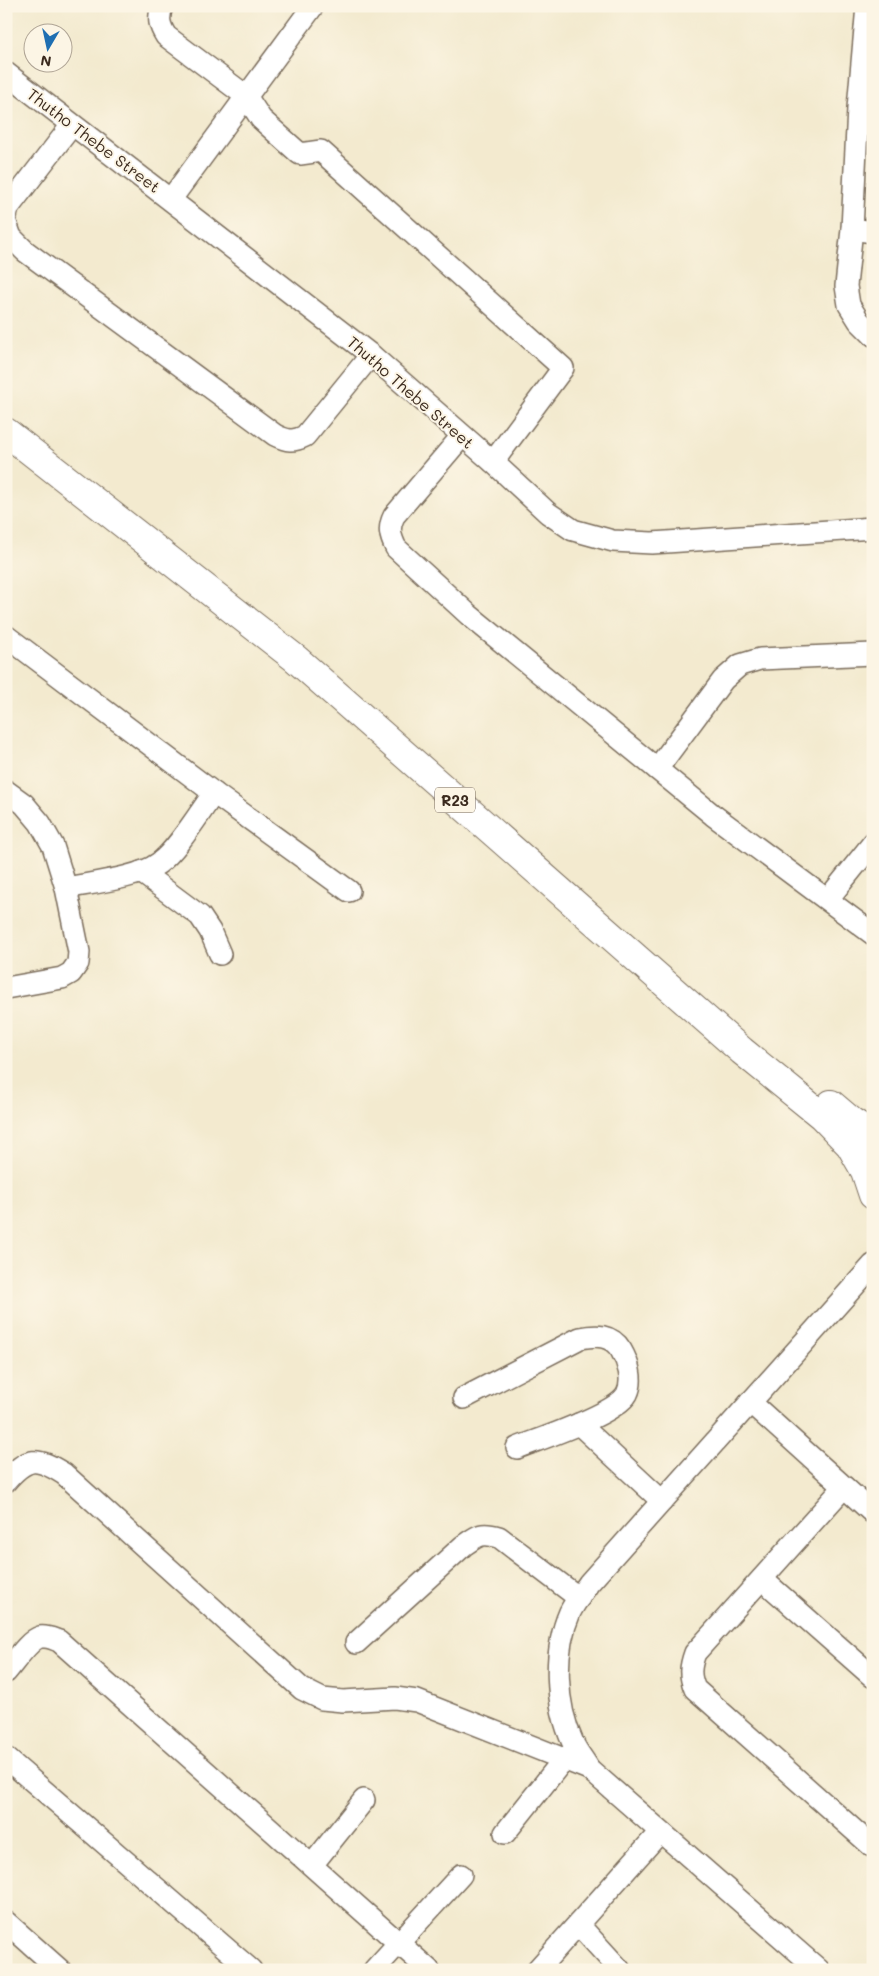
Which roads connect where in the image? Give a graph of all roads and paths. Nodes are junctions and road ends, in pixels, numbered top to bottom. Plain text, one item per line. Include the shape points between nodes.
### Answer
1 (162, 6) edge
2 (313, 6) edge
3 (867, 6) edge
4 (6, 74) edge
5 (246, 96) junction
6 (865, 109) edge
7 (72, 125) junction
8 (170, 199) junction
9 (6, 216) edge
10 (6, 223) edge
11 (852, 229) junction
12 (873, 232) edge
13 (873, 335) edge
14 (371, 355) junction
15 (6, 413) edge
16 (6, 432) edge
17 (462, 436) junction
18 (493, 462) junction
19 (873, 528) edge
20 (6, 636) edge
21 (873, 654) edge
22 (657, 770) junction
23 (6, 791) edge
24 (214, 793) junction
25 (873, 843) edge
26 (141, 872) junction
27 (66, 888) junction
28 (349, 891) dead end
29 (828, 899) junction
30 (873, 934) edge
31 (220, 954) dead end
32 (6, 988) edge
33 (873, 1135) edge
34 (873, 1195) edge
35 (873, 1265) edge
36 (464, 1398) dead end
37 (750, 1402) junction
38 (578, 1424) junction
39 (517, 1448) dead end
40 (6, 1481) edge
41 (844, 1487) junction
42 (662, 1501) junction
43 (873, 1513) edge
44 (762, 1579) junction
45 (579, 1598) junction
46 (356, 1643) dead end
47 (6, 1672) edge
48 (873, 1677) edge
49 (6, 1758) edge
50 (564, 1759) junction
51 (589, 1769) junction
52 (364, 1800) dead end
53 (660, 1832) junction
54 (505, 1833) dead end
55 (873, 1847) edge
56 (312, 1865) junction
57 (461, 1875) dead end
58 (578, 1924) junction
59 (8, 1928) edge
60 (398, 1942) junction
61 (60, 1970) edge
62 (251, 1970) edge
63 (374, 1970) edge
64 (429, 1970) edge
65 (538, 1970) edge
66 (620, 1970) edge
67 (818, 1970) edge

1 - 5 street via 160,27 166,36
2 - 5 street
3 - 6 street
4 - 7 street, Thutho Thebe Street
5 - 8 street
5 - 18 street via 261,119 300,154 320,151 563,368
6 - 11 street
7 - 8 street, Thutho Thebe Street
7 - 9 street via 8,208
8 - 14 street, Thutho Thebe Street
10 - 14 street via 11,237 25,251 285,440 295,441 305,436
11 - 12 street
11 - 13 street via 846,286 849,305
14 - 17 street, Thutho Thebe Street
15 - 33 main road, R23 via 131,505 279,625 758,1043 851,1121
16 - 34 main road, R23 via 296,659 705,1018 822,1116 850,1145 865,1171
17 - 18 street, Thutho Thebe Street
17 - 22 street via 394,516 390,533 396,548 469,615
18 - 19 street, Thutho Thebe Street via 548,513 573,530 613,541 652,543
20 - 24 street
21 - 22 street via 760,659 740,665 723,680
22 - 29 street
23 - 27 street via 24,804 40,823 53,846
24 - 26 street via 172,850 159,864
24 - 28 street
25 - 29 street
26 - 27 street
26 - 31 street via 200,916
27 - 32 street via 79,952 78,963 71,973 62,978
29 - 30 street
35 - 37 street
36 - 38 street via 580,1338 598,1334 613,1340 621,1350 630,1382 618,1404
37 - 41 street
37 - 42 street
38 - 39 street
38 - 42 street
40 - 50 street via 18,1468 33,1461 47,1463 64,1474 302,1689 322,1699 394,1698 417,1701
41 - 43 street
41 - 44 street
42 - 45 street
44 - 48 street
44 - 55 street via 695,1653 690,1678 695,1689
45 - 46 street via 499,1538 486,1534 463,1546
45 - 51 street via 560,1640 559,1675 563,1712 573,1742
47 - 56 street via 39,1638 49,1637 59,1642
49 - 62 street
50 - 51 street
50 - 54 street
51 - 53 street
52 - 56 street
53 - 58 street
53 - 67 street
56 - 60 street
57 - 60 street
58 - 65 street
58 - 66 street
59 - 61 street
60 - 63 street
60 - 64 street

